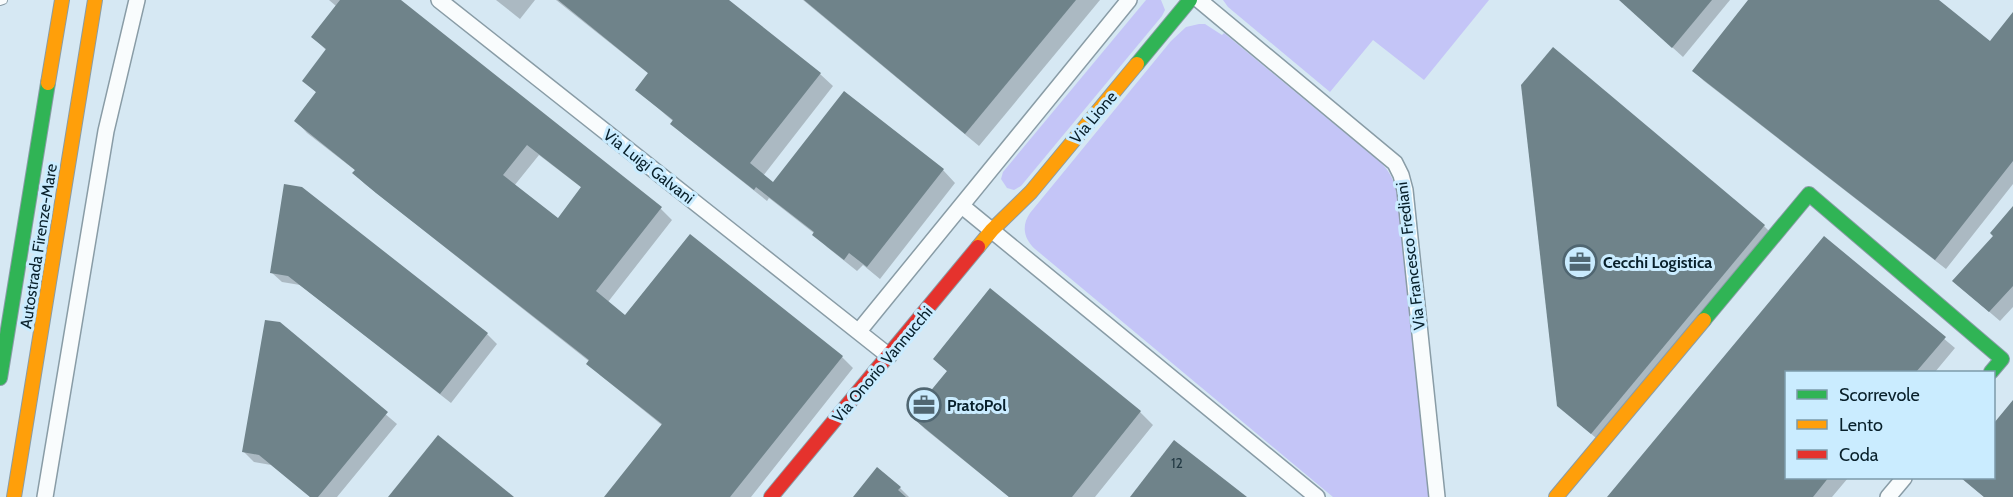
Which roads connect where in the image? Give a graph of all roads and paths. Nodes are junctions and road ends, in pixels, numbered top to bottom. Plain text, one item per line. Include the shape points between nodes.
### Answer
1 (62, 0) edge
2 (94, 0) edge
3 (137, 0) edge
4 (439, 0) edge
5 (1129, 0) edge
6 (1190, 0) edge
7 (1199, 0) edge
8 (962, 207) junction
9 (992, 230) junction
10 (859, 331) junction
11 (889, 356) junction
12 (1992, 371) edge
13 (0, 378) edge
14 (1902, 479) edge
15 (14, 497) edge
16 (45, 497) edge
17 (771, 497) edge
18 (1317, 497) edge
19 (1437, 497) edge
20 (1556, 497) edge
21 (1888, 497) edge

1 - 13 main road, Autostrada Firenze-Mare
2 - 15 main road, Autostrada Firenze-Mare
3 - 16 street via 106,131
4 - 10 street, Via Luigi Galvani
5 - 8 street
6 - 9 main road, Via Lione via 1031,192
7 - 19 street, Via Francesco Frediani via 1395,163 1405,190
8 - 9 street
8 - 10 street
9 - 11 main road, Via Onorio Vannucchi
9 - 18 street
10 - 11 street, Via Luigi Galvani
11 - 17 main road, Via Onorio Vannucchi
12 - 20 main road via 2002,359 1809,194
14 - 21 street

